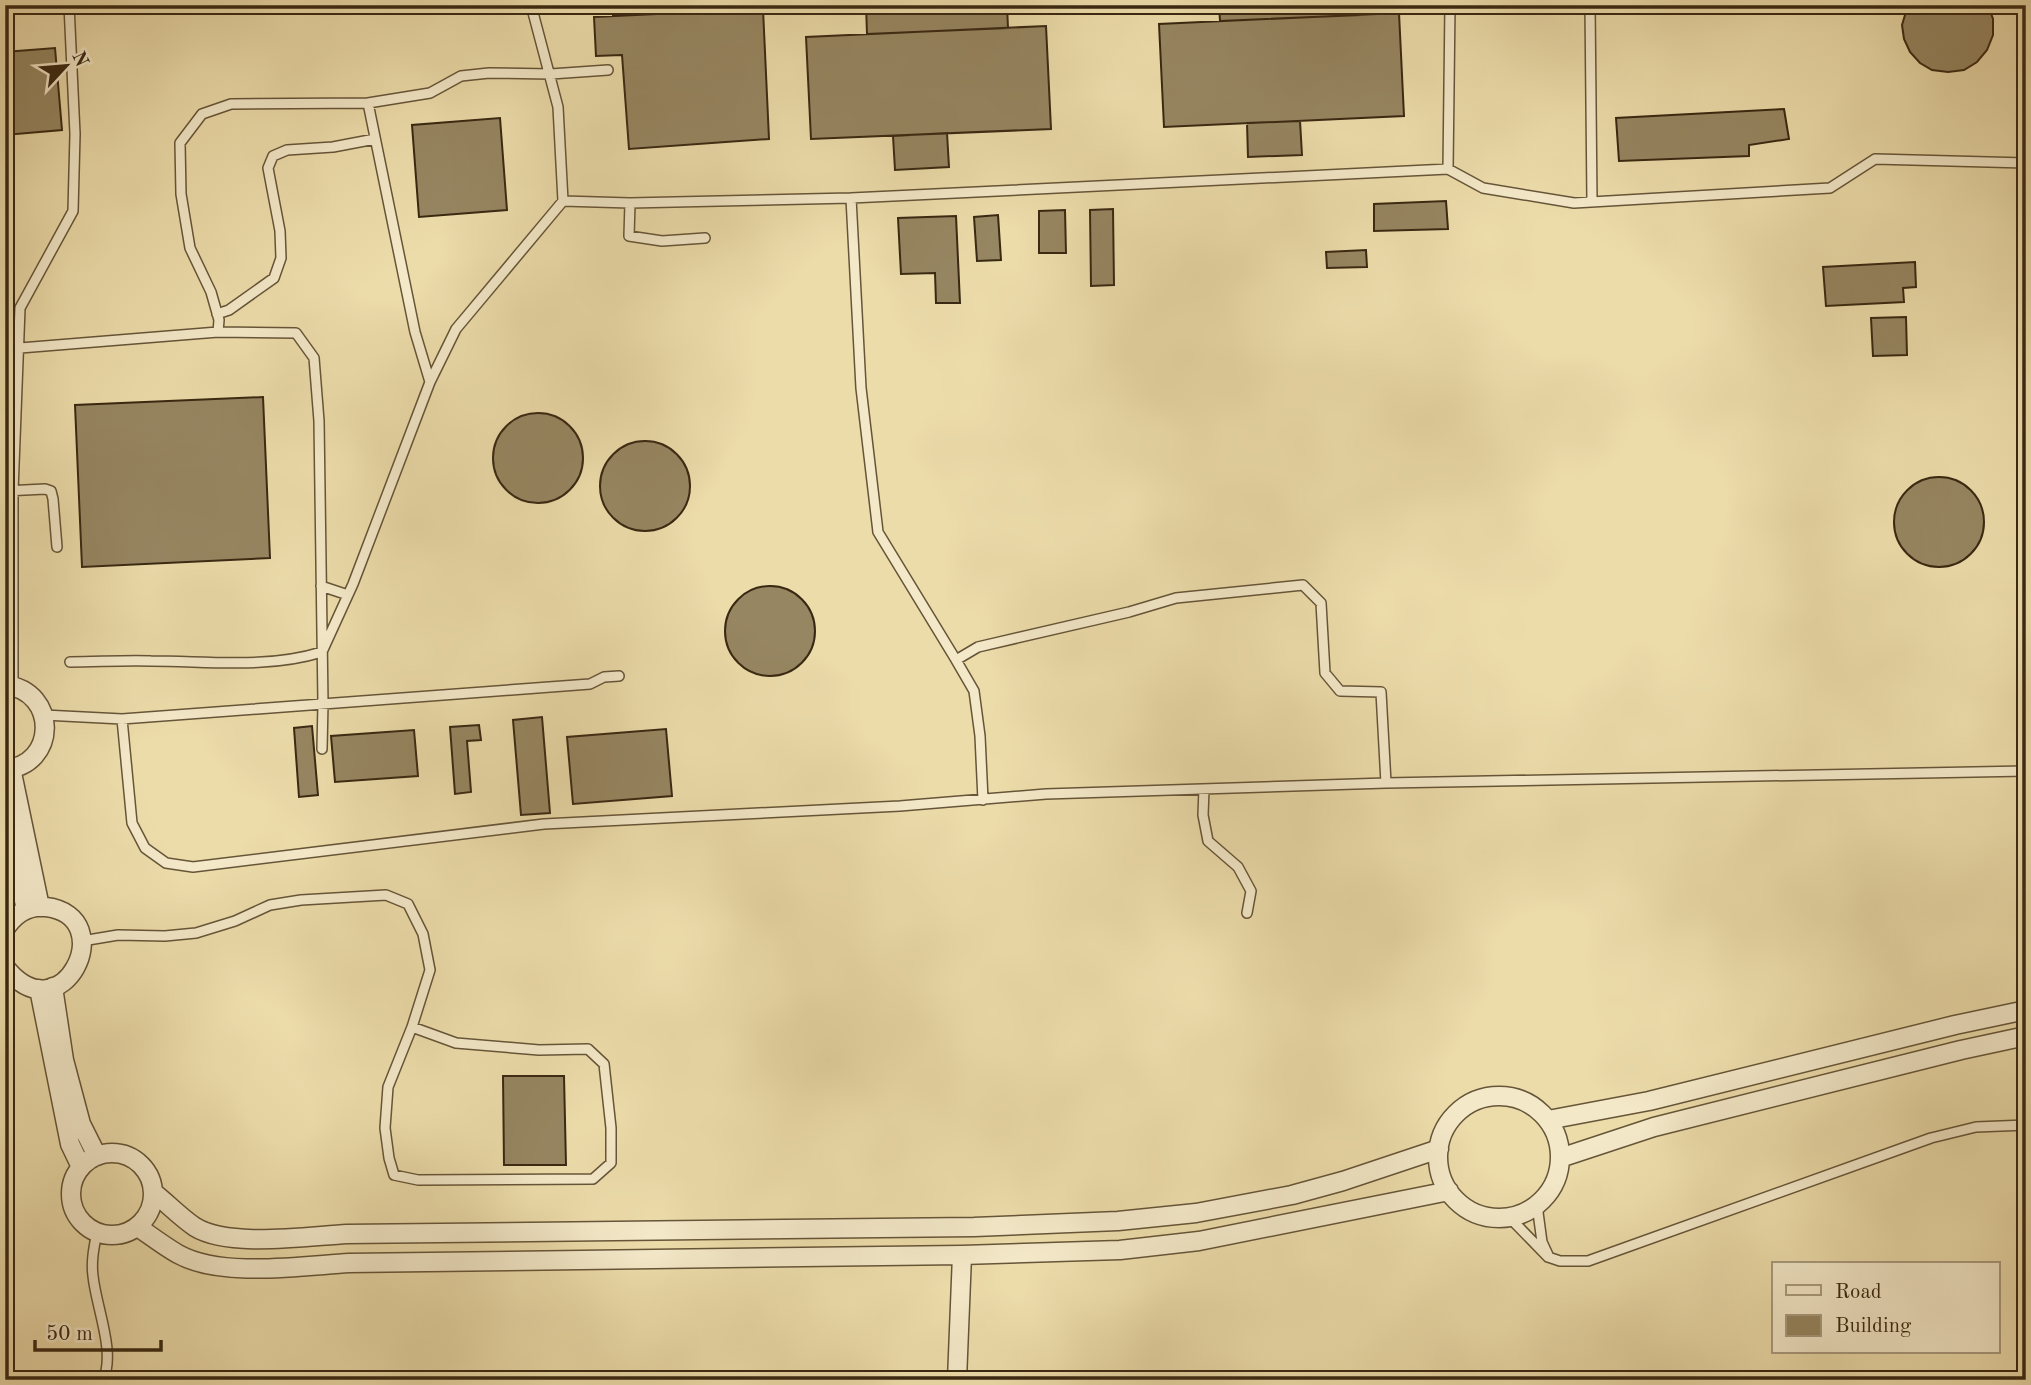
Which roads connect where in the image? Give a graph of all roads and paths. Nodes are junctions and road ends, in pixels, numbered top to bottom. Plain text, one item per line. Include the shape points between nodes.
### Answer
1 (69, 5) edge
2 (531, 5) edge
3 (1450, 5) edge
4 (1590, 5) edge
5 (608, 70) dead end
6 (551, 74) junction
7 (368, 103) junction
8 (375, 139) junction
9 (2026, 163) edge
10 (1448, 169) junction
11 (851, 198) junction
12 (562, 201) junction
13 (1592, 202) junction
14 (630, 203) junction
15 (705, 238) dead end
16 (217, 314) junction
17 (218, 332) junction
18 (20, 348) junction
19 (430, 382) junction
20 (9, 491) edge
21 (57, 547) dead end
22 (321, 586) junction
23 (348, 595) junction
24 (322, 652) junction
25 (956, 660) junction
26 (70, 662) dead end
27 (619, 676) dead end
28 (9, 685) edge
29 (323, 703) junction
30 (44, 715) junction
31 (122, 719) junction
32 (322, 749) dead end
33 (8, 768) edge
34 (2026, 771) edge
35 (1386, 783) junction
36 (1204, 789) junction
37 (983, 800) junction
38 (5, 821) edge
39 (33, 908) junction
40 (1247, 913) dead end
41 (5, 929) edge
42 (82, 941) junction
43 (5, 967) edge
44 (46, 988) junction
45 (2026, 1010) edge
46 (412, 1027) junction
47 (2026, 1037) edge
48 (1548, 1120) junction
49 (2026, 1125) edge
50 (1439, 1149) junction
51 (97, 1156) junction
52 (1560, 1158) junction
53 (81, 1167) junction
54 (1449, 1191) junction
55 (153, 1192) junction
56 (1537, 1205) junction
57 (1508, 1217) junction
58 (138, 1227) junction
59 (97, 1232) junction
60 (962, 1255) junction
61 (1548, 1256) junction
62 (103, 1380) edge
63 (957, 1380) edge

1 - 18 lane via 73,211 20,308
2 - 6 lane
3 - 10 lane
4 - 13 lane
5 - 6 lane
6 - 7 lane via 461,76 430,93
6 - 12 lane via 558,107
7 - 8 lane
7 - 16 lane via 230,104 202,114 180,143 181,194 190,248
8 - 16 lane via 287,150 273,156 268,169 281,258 274,278
8 - 19 lane via 415,332
9 - 13 lane via 1875,159 1830,188
10 - 11 lane
10 - 13 lane via 1483,188
11 - 14 lane
11 - 25 lane via 860,388 878,532
12 - 14 lane
12 - 19 lane via 456,329
14 - 15 lane via 629,236 662,241
16 - 17 lane
17 - 18 lane
17 - 22 lane via 296,333 314,358
18 - 20 lane
19 - 23 lane
20 - 21 lane via 51,491
20 - 28 lane
22 - 23 lane
22 - 24 lane
23 - 24 lane
24 - 26 lane via 298,659 218,664
24 - 29 lane
25 - 35 lane via 978,647 1176,598 1303,585 1321,603 1325,673 1340,691 1381,692
25 - 37 lane via 974,691
27 - 29 lane via 590,684
28 - 30 street via 33,696
29 - 31 lane
29 - 32 lane
30 - 31 lane
30 - 33 street via 43,743 35,755
31 - 37 lane via 132,823 145,848 166,863 193,867 544,824
33 - 39 street
34 - 35 lane
35 - 36 lane
36 - 37 lane
36 - 40 lane via 1208,841 1238,867 1251,891
38 - 39 street
39 - 41 street via 15,916
39 - 42 street via 52,908 72,920
42 - 44 street via 79,965 72,975
42 - 46 lane via 196,933 270,905 386,895 408,904 423,934 430,970
43 - 44 street via 26,986
44 - 51 street via 77,1111
44 - 53 street via 70,1144
45 - 48 street via 1649,1101
46 - 46 lane via 388,1087 385,1128 394,1175 418,1180 593,1180 611,1163 604,1064 588,1049 456,1043
47 - 52 street via 1654,1127
48 - 50 street via 1519,1099 1484,1098 1454,1116
48 - 52 street
49 - 61 lane via 1976,1127 1931,1138 1588,1261
50 - 54 street via 1440,1171
50 - 55 street via 1330,1185 1196,1213 974,1227 347,1234 262,1240 226,1237 197,1228
51 - 53 street
51 - 55 street via 122,1154 134,1159 144,1168
52 - 56 street via 1556,1180
53 - 59 street via 72,1201 82,1222
54 - 57 street via 1479,1214
54 - 60 street via 1199,1241 1119,1250
55 - 58 street via 152,1205
56 - 57 street
56 - 61 lane
57 - 61 lane
58 - 59 street via 120,1235
58 - 60 street via 180,1255 259,1269 349,1263
59 - 62 lane via 92,1259 108,1366
60 - 63 street

